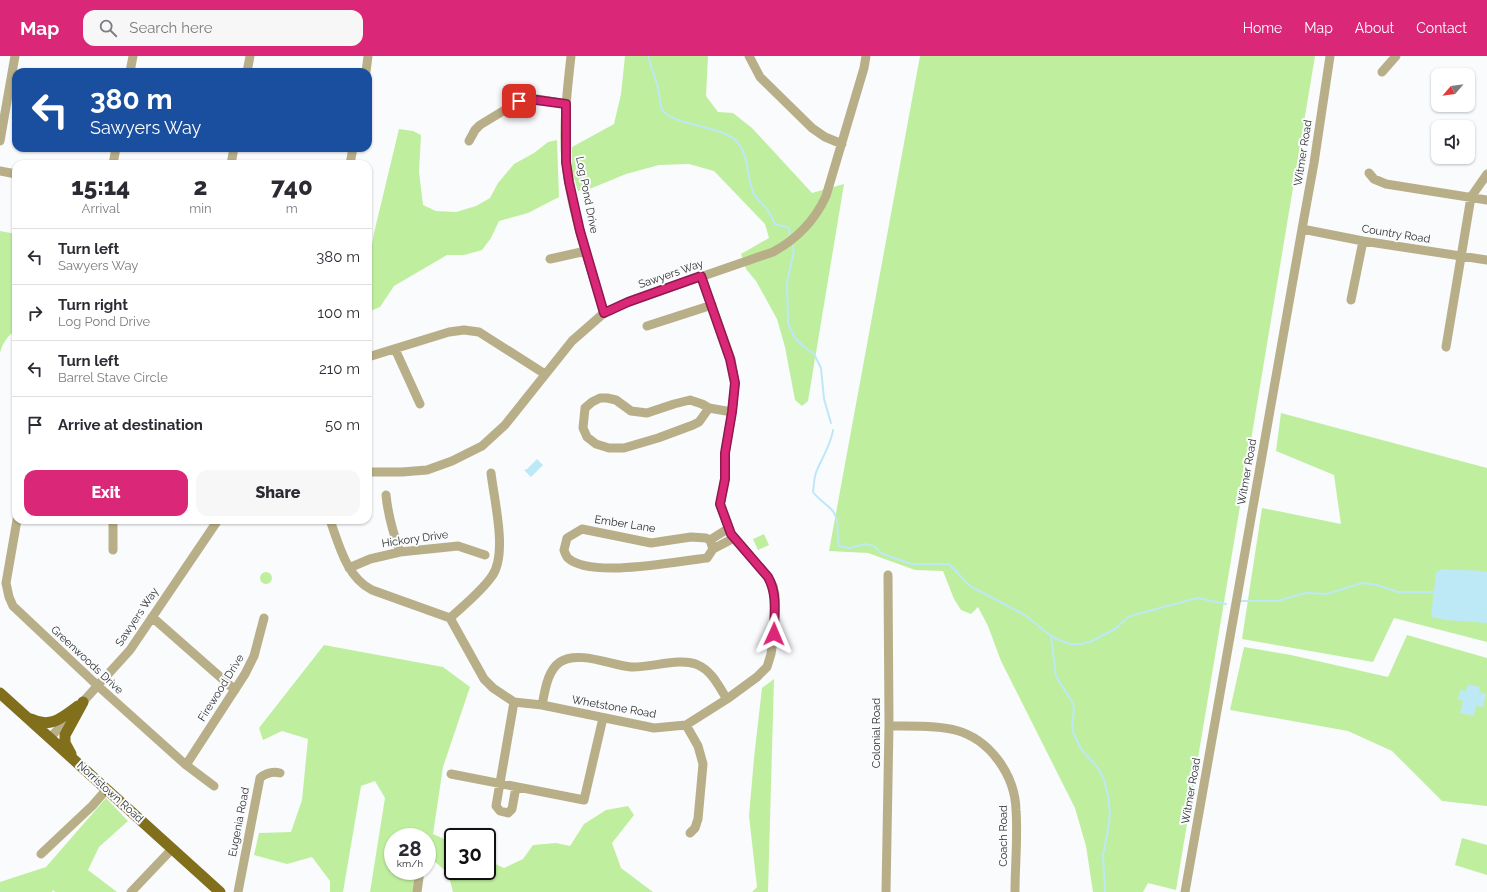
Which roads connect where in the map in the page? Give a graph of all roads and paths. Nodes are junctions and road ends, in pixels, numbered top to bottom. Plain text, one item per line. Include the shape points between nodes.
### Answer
1 (15, 56) edge
2 (133, 56) edge
3 (250, 56) edge
4 (368, 56) edge
5 (571, 56) edge
6 (749, 56) edge
7 (866, 56) edge
8 (1330, 56) edge
9 (1396, 56) edge
10 (13, 68) edge
11 (131, 68) edge
12 (248, 68) edge
13 (366, 68) edge
14 (1382, 72) dead end
15 (12, 73) edge
16 (566, 104) junction
17 (469, 141) dead end
18 (0, 142) edge
19 (842, 144) junction
20 (0, 171) edge
21 (12, 173) edge
22 (1369, 173) dead end
23 (1487, 174) edge
24 (1471, 197) junction
25 (1487, 200) edge
26 (1302, 229) junction
27 (1363, 241) junction
28 (586, 250) junction
29 (1463, 256) junction
30 (550, 260) dead end
31 (1487, 260) edge
32 (701, 276) junction
33 (1351, 300) dead end
34 (712, 305) junction
35 (604, 313) junction
36 (648, 326) dead end
37 (1446, 347) dead end
38 (395, 349) junction
39 (372, 355) edge
40 (545, 374) junction
41 (420, 404) dead end
42 (709, 408) junction
43 (732, 412) junction
44 (372, 472) edge
45 (490, 474) dead end
46 (386, 495) dead end
47 (15, 524) edge
48 (113, 524) edge
49 (215, 524) edge
50 (331, 524) edge
51 (728, 528) junction
52 (734, 538) junction
53 (711, 544) junction
54 (113, 550) dead end
55 (400, 552) junction
56 (485, 555) dead end
57 (349, 568) junction
58 (888, 575) dead end
59 (152, 617) junction
60 (264, 618) dead end
61 (450, 618) junction
62 (98, 686) junction
63 (235, 690) junction
64 (0, 693) edge
65 (727, 699) junction
66 (83, 702) junction
67 (514, 702) junction
68 (542, 705) junction
69 (27, 717) junction
70 (603, 718) junction
71 (686, 724) junction
72 (889, 726) junction
73 (50, 738) junction
74 (76, 762) junction
75 (186, 765) junction
76 (280, 773) dead end
77 (452, 774) dead end
78 (500, 784) junction
79 (214, 786) dead end
80 (516, 787) junction
81 (107, 789) junction
82 (690, 833) dead end
83 (172, 849) junction
84 (41, 854) dead end
85 (419, 880) edge
86 (130, 892) edge
87 (220, 892) edge
88 (238, 892) edge
89 (417, 892) edge
90 (886, 892) edge
91 (1015, 892) edge
92 (1185, 892) edge

1 - 10 street
2 - 11 street
3 - 12 street
4 - 13 street
5 - 16 street, Log Pond Drive
6 - 19 street via 760,77 807,123 825,137
7 - 19 street, Sawyers Way
8 - 26 street, Witmer Road
9 - 14 street
15 - 18 street
16 - 17 street via 523,99 480,125
16 - 28 street, Log Pond Drive via 566,162
19 - 32 street, Sawyers Way via 820,210 799,234 773,252
20 - 21 street
22 - 24 street via 1374,179 1386,184
23 - 24 street
24 - 25 street
24 - 29 street
26 - 27 street, Country Road
26 - 92 street, Witmer Road
27 - 29 street, Country Road
27 - 33 street
28 - 30 street
28 - 35 street, Log Pond Drive
29 - 31 street, Country Road
29 - 37 street
32 - 34 street, Whetstone Road
32 - 35 street, Sawyers Way
34 - 36 street
34 - 43 street, Whetstone Road via 735,383
35 - 40 street, Sawyers Way via 572,341
38 - 39 street
38 - 40 street via 449,332 479,332
38 - 41 street
40 - 44 street, Sawyers Way via 505,425 482,446 426,470
42 - 42 street via 690,400 647,413 631,411 616,400 600,398 586,408 583,428 596,444 609,448 624,448 693,425 699,422
42 - 43 street
43 - 51 street, Whetstone Road via 720,504
45 - 61 street via 500,545 498,563 492,577
46 - 55 street via 387,510
47 - 62 street, Greenwoods Drive via 6,583 13,606
48 - 54 street
49 - 59 street, Sawyers Way
50 - 57 street
51 - 52 street, Whetstone Road
51 - 53 street, Ember Lane
52 - 53 street, Ember Lane
52 - 65 street, Whetstone Road via 773,586 774,634 772,654 767,667
53 - 53 street, Ember Lane via 706,538 650,542 582,530 567,538 564,550 568,558 581,565 629,568 707,558
55 - 56 street, Hickory Drive via 458,546
55 - 57 street, Hickory Drive via 357,563
57 - 61 street via 362,585 372,590
58 - 72 street, Colonial Road
59 - 62 street, Sawyers Way via 130,650
59 - 63 street
60 - 63 street, Firewood Drive via 254,656
61 - 67 street, Whetstone Road via 484,680
62 - 66 street, Sawyers Way
62 - 75 street, Greenwoods Drive
63 - 75 street, Firewood Drive
64 - 69 main road, Norristown Road
65 - 68 street via 707,670 690,662 629,667 574,657 562,660 551,670
65 - 71 street, Whetstone Road
66 - 69 main road via 62,718 52,722 43,723
66 - 73 street, Sawyers Way
66 - 74 main road via 64,739
67 - 68 street, Whetstone Road
67 - 78 street
68 - 70 street, Whetstone Road
69 - 73 main road, Norristown Road
70 - 71 street, Whetstone Road via 654,728
70 - 80 street via 584,800
71 - 82 street via 698,746 703,764 698,819
72 - 90 street, Colonial Road
72 - 91 street, Coach Road via 956,730 979,742 994,754 1008,778 1016,809
73 - 74 main road, Norristown Road
74 - 81 main road, Norristown Road
75 - 79 street, Greenwoods Drive
76 - 88 street, Eugenia Road via 265,774 260,778
77 - 78 street
78 - 80 street
78 - 80 street via 496,806 500,811 508,812 512,809
81 - 83 main road, Norristown Road
81 - 84 street
83 - 86 street
83 - 87 main road, Norristown Road
85 - 89 street

